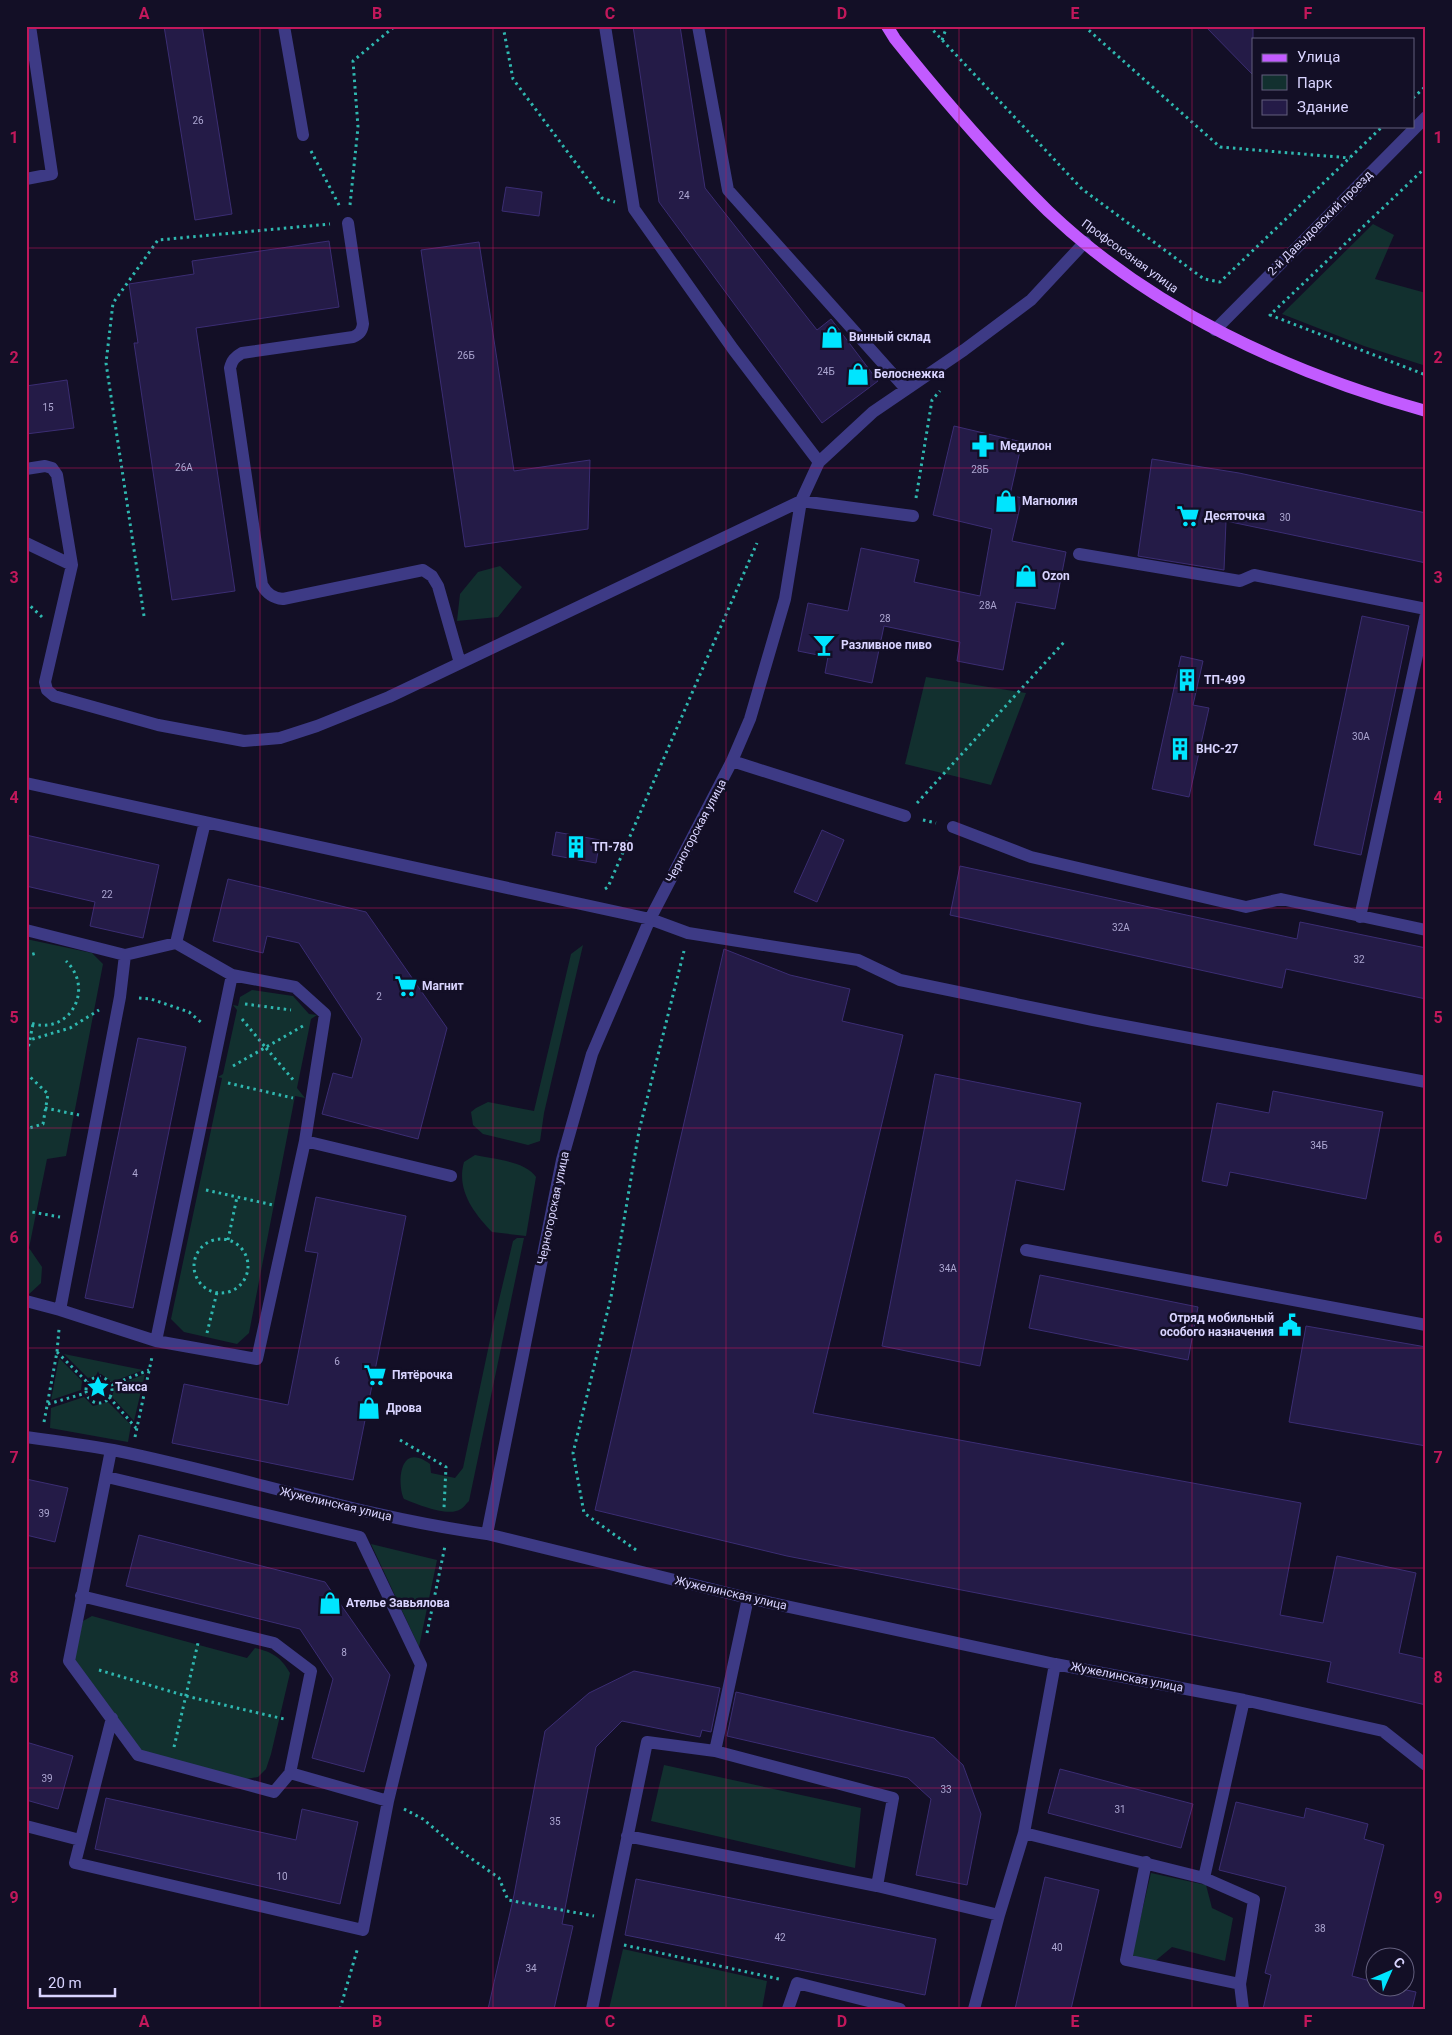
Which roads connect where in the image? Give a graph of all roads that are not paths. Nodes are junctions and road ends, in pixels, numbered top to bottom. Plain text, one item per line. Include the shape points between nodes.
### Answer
1 (30, 26) edge
2 (284, 26) edge
3 (605, 26) edge
4 (698, 26) edge
5 (887, 26) edge
6 (1426, 117) edge
7 (303, 135) road end
8 (26, 179) edge
9 (348, 223) road end
10 (1085, 242) junction
11 (1215, 330) junction
12 (906, 390) junction
13 (1426, 411) edge
14 (819, 462) junction
15 (26, 469) edge
16 (801, 501) junction
17 (913, 516) road end
18 (26, 543) edge
19 (1080, 554) dead end
20 (72, 564) junction
21 (1426, 609) edge
22 (1426, 614) edge
23 (460, 663) junction
24 (732, 761) junction
25 (26, 783) edge
26 (905, 816) road end
27 (206, 822) junction
28 (953, 826) road end
29 (1360, 917) junction
30 (650, 919) junction
31 (26, 930) edge
32 (1426, 930) edge
33 (176, 943) junction
34 (125, 954) junction
35 (232, 975) junction
36 (1426, 1082) edge
37 (304, 1141) junction
38 (451, 1176) dead end
39 (1026, 1250) dead end
40 (26, 1301) edge
41 (60, 1310) junction
42 (1426, 1325) edge
43 (156, 1341) junction
44 (26, 1437) edge
45 (111, 1450) junction
46 (107, 1477) junction
47 (487, 1534) junction
48 (81, 1596) junction
49 (748, 1598) junction
50 (1056, 1664) junction
51 (1244, 1700) junction
52 (112, 1718) junction
53 (715, 1751) junction
54 (1426, 1765) edge
55 (290, 1773) junction
56 (388, 1801) junction
57 (26, 1826) edge
58 (1024, 1833) junction
59 (627, 1836) junction
60 (80, 1840) junction
61 (1146, 1862) junction
62 (1204, 1878) junction
63 (877, 1886) junction
64 (999, 1915) junction
65 (1240, 1984) junction
66 (592, 2009) edge
67 (788, 2009) edge
68 (900, 2009) edge
69 (974, 2009) edge
70 (1243, 2009) edge

1 - 8 street via 52,174
2 - 7 street
3 - 14 street via 634,209 733,349
4 - 12 street via 728,190
5 - 10 main road, Профсоюзная улица via 952,110 1049,211
6 - 11 street, 2-й Давыдовский проезд
9 - 23 street via 363,324 359,334 242,353 232,361 230,368 262,585 266,593 283,599 423,570 438,586
10 - 11 main road, Профсоюзная улица via 1123,271
10 - 12 street, Черногорская улица via 1031,300
11 - 13 main road, Профсоюзная улица via 1330,381
12 - 14 street, Черногорская улица via 872,412
14 - 16 street, Черногорская улица
15 - 20 street via 45,466 52,468 57,475
16 - 17 street
16 - 23 street
16 - 24 street, Черногорская улица via 785,599 750,719
18 - 20 street
19 - 21 street via 1240,581 1254,575
20 - 23 street via 45,682 47,690 54,696 158,725 244,741 280,738 389,696
22 - 29 street
24 - 26 street
24 - 30 street, Черногорская улица
25 - 27 street
27 - 30 street
27 - 33 street
28 - 29 street via 1031,857 1246,908 1281,899
29 - 32 street
30 - 36 street via 688,933 858,960 900,980 1093,1020
30 - 47 street, Черногорская улица via 592,1054 562,1160
31 - 34 street
33 - 34 street
33 - 35 street
34 - 41 street via 120,997
35 - 37 street via 295,987 325,1014
35 - 43 street
37 - 38 street
37 - 43 street via 257,1360
39 - 42 street
40 - 41 street
41 - 43 street
44 - 45 street, Жужелинская улица
45 - 46 street
45 - 47 street, Жужелинская улица via 373,1514
46 - 48 street
46 - 56 street via 360,1537 421,1665
47 - 49 street, Жужелинская улица
48 - 52 street via 69,1661
48 - 55 street via 274,1643 311,1671
49 - 50 street, Жужелинская улица
49 - 53 street
50 - 51 street, Жужелинская улица
50 - 58 street
51 - 54 street, Жужелинская улица via 1383,1731
51 - 62 street
52 - 55 street via 138,1755 274,1792
52 - 60 street
53 - 59 street via 647,1742
53 - 63 street via 893,1798
55 - 56 street
56 - 60 street via 362,1930 75,1862
57 - 60 street
58 - 61 street
58 - 64 street
59 - 63 street
59 - 66 street
61 - 62 street
61 - 65 street via 1126,1960
62 - 65 street via 1254,1900
63 - 64 street
64 - 69 street
65 - 70 street
67 - 68 street via 797,1983

